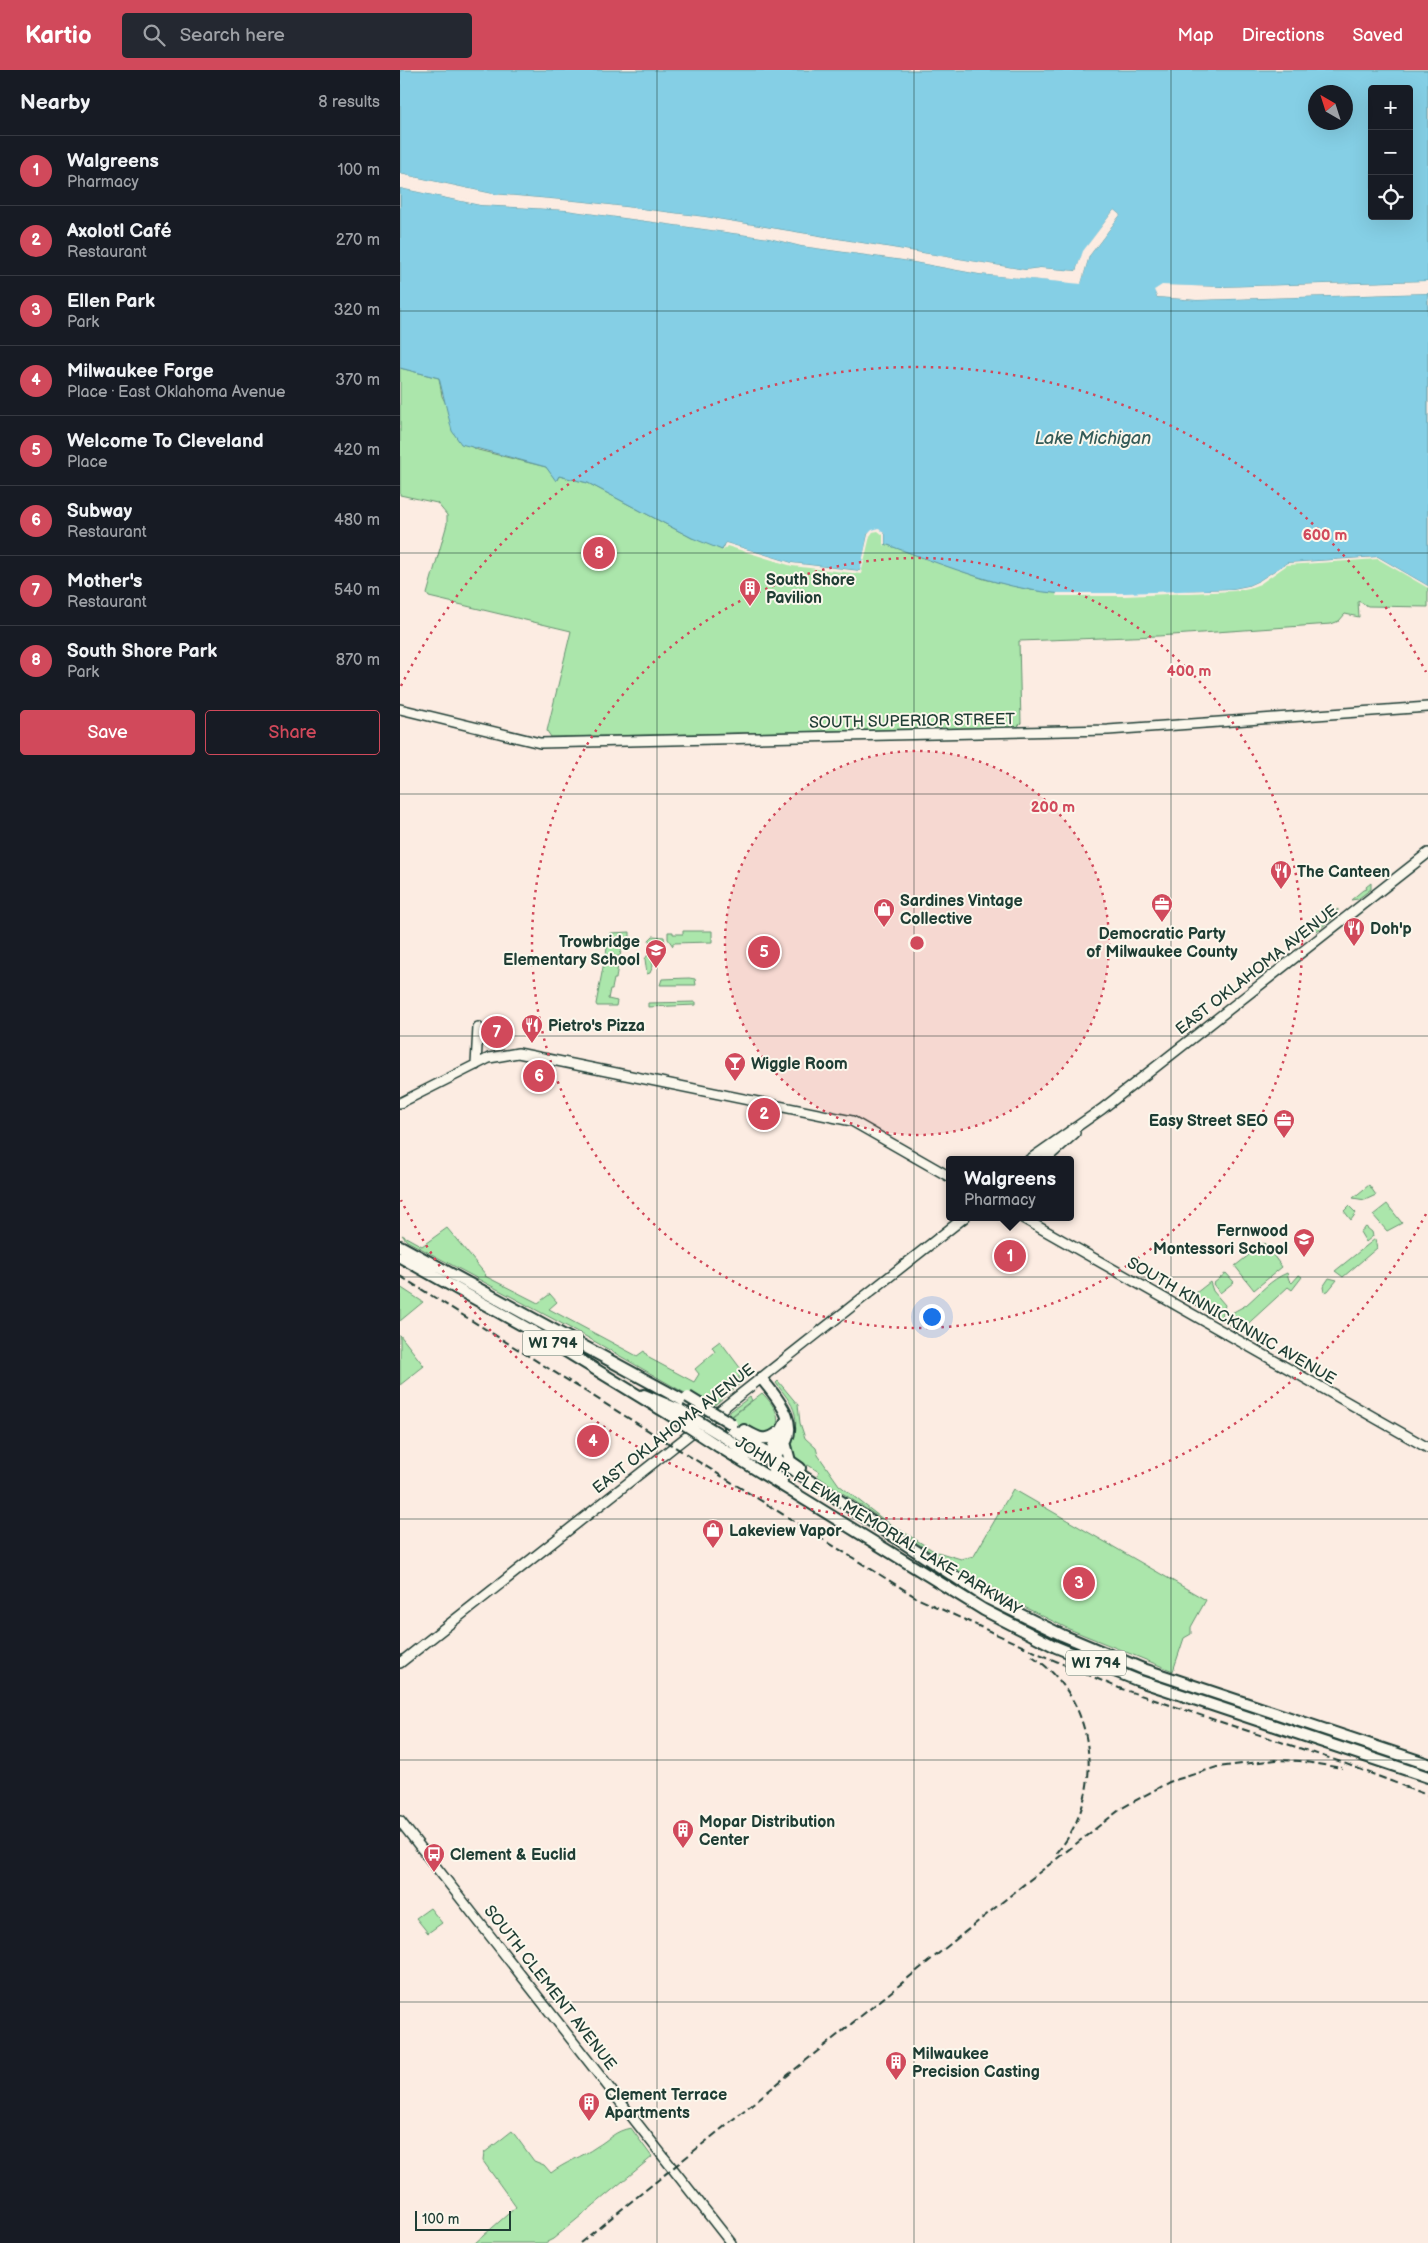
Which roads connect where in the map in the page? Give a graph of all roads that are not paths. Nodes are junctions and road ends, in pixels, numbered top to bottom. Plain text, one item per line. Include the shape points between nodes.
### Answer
1 (1428, 707) edge
2 (400, 710) edge
3 (1428, 853) edge
4 (478, 1027) dead end
5 (476, 1064) junction
6 (400, 1103) edge
7 (1102, 1109) junction
8 (1036, 1156) edge
9 (1049, 1156) edge
10 (946, 1175) edge
11 (960, 1221) edge
12 (1028, 1221) edge
13 (400, 1246) edge
14 (400, 1257) edge
15 (761, 1378) junction
16 (682, 1407) junction
17 (787, 1418) junction
18 (782, 1430) junction
19 (726, 1434) junction
20 (785, 1442) junction
21 (1428, 1448) edge
22 (770, 1455) junction
23 (792, 1491) junction
24 (872, 1522) junction
25 (400, 1663) edge
26 (1428, 1764) edge
27 (1428, 1778) edge
28 (400, 1821) edge
29 (731, 2243) edge

1 - 2 street, SOUTH SUPERIOR STREET via 1108,730 540,743
3 - 7 street, EAST OKLAHOMA AVENUE
4 - 5 street
5 - 6 street
5 - 10 street via 499,1055 518,1053 852,1121
7 - 8 street, EAST OKLAHOMA AVENUE
7 - 9 street, EAST OKLAHOMA AVENUE
11 - 15 street, EAST OKLAHOMA AVENUE
12 - 21 street, SOUTH KINNICKINNIC AVENUE
13 - 16 main road, JOHN R. PLEWA MEMORIAL LAKE PARKWAY / WI 794 via 630,1371
14 - 16 main road, WI 794 via 632,1391
15 - 17 main road via 782,1404
15 - 25 street, EAST OKLAHOMA AVENUE
16 - 19 main road, JOHN R. PLEWA MEMORIAL LAKE PARKWAY / WI 794
16 - 19 main road, JOHN R. PLEWA MEMORIAL LAKE PARKWAY / WI 794, bridge
17 - 18 main road
17 - 20 main road via 790,1428
18 - 19 main road via 763,1440
18 - 22 main road
19 - 22 main road, JOHN R. PLEWA MEMORIAL LAKE PARKWAY / WI 794
19 - 23 main road, JOHN R. PLEWA MEMORIAL LAKE PARKWAY / WI 794
20 - 22 main road via 779,1451
20 - 24 main road via 790,1461
22 - 23 main road via 772,1472
22 - 24 main road, JOHN R. PLEWA MEMORIAL LAKE PARKWAY / WI 794
23 - 27 main road, JOHN R. PLEWA MEMORIAL LAKE PARKWAY / WI 794 via 984,1610 1056,1647 1137,1680
24 - 26 main road, JOHN R. PLEWA MEMORIAL LAKE PARKWAY / WI 794 via 987,1598 1062,1635 1143,1669
28 - 29 street, SOUTH CLEMENT AVENUE

